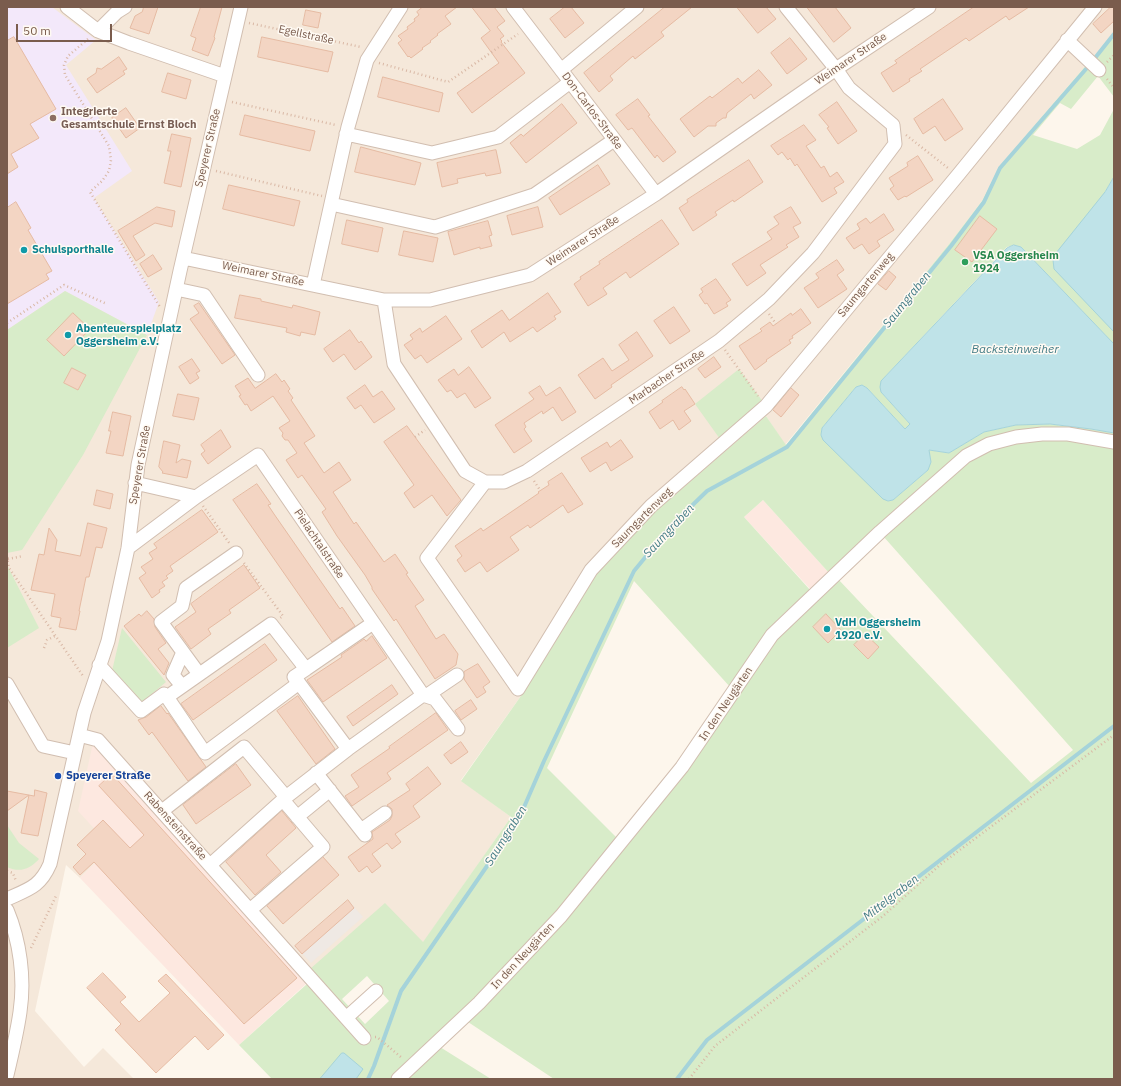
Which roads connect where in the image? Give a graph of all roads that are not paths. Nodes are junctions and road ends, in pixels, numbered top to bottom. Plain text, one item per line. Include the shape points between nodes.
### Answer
1 (67, 7) edge
2 (125, 7) edge
3 (241, 7) edge
4 (401, 7) edge
5 (513, 7) edge
6 (637, 7) edge
7 (786, 7) edge
8 (929, 7) edge
9 (1095, 7) edge
10 (98, 31) junction
11 (1067, 40) junction
12 (836, 69) junction
13 (561, 70) junction
14 (1099, 70) dead end
15 (225, 76) junction
16 (570, 82) junction
17 (347, 131) junction
18 (614, 140) junction
19 (656, 194) junction
20 (331, 201) junction
21 (183, 258) junction
22 (313, 284) junction
23 (176, 289) junction
24 (384, 300) junction
25 (258, 375) dead end
26 (1114, 442) edge
27 (485, 482) junction
28 (135, 483) junction
29 (196, 497) junction
30 (128, 548) junction
31 (236, 553) dead end
32 (373, 623) junction
33 (183, 652) junction
34 (100, 666) junction
35 (306, 669) junction
36 (199, 674) junction
37 (458, 675) dead end
38 (299, 683) junction
39 (7, 684) edge
40 (182, 686) junction
41 (424, 695) junction
42 (167, 697) junction
43 (458, 729) dead end
44 (233, 732) junction
45 (79, 735) junction
46 (244, 748) junction
47 (348, 749) junction
48 (75, 752) junction
49 (205, 753) junction
50 (216, 768) junction
51 (316, 773) junction
52 (330, 790) junction
53 (284, 798) junction
54 (162, 811) junction
55 (385, 813) dead end
56 (297, 817) junction
57 (210, 865) junction
58 (7, 899) edge
59 (7, 910) edge
60 (250, 910) junction
61 (376, 991) dead end
62 (346, 1018) junction
63 (364, 1038) dead end
64 (7, 1075) edge
65 (398, 1079) edge

1 - 10 street
2 - 10 street
3 - 15 street, Speyerer Straße
4 - 17 street via 370,55
5 - 13 street, Don-Carlos-Straße
6 - 13 street
7 - 12 street
8 - 12 street, Weimarer Straße
9 - 11 street, Saumgartenweg
10 - 15 street
11 - 14 street
11 - 27 street, Saumgartenweg via 766,406 651,506 591,570 518,689 427,558
12 - 19 street, Weimarer Straße
12 - 27 street, Marbacher Straße via 849,88 893,125 895,144 813,253 769,299 719,341 527,471 504,482
13 - 16 street, Don-Carlos-Straße
15 - 21 street, Speyerer Straße
16 - 17 street via 498,137 432,153
16 - 18 street, Don-Carlos-Straße
17 - 20 street
18 - 19 street, Don-Carlos-Straße
18 - 20 street via 534,195 435,227
19 - 24 street, Weimarer Straße via 530,275 430,300
20 - 22 street
21 - 22 street, Weimarer Straße
21 - 23 street, Speyerer Straße
22 - 24 street, Weimarer Straße
23 - 25 street via 204,295
23 - 28 street, Speyerer Straße
24 - 27 street via 394,364 465,471
26 - 65 street, In den Neugärten via 1068,434 1042,434 989,444 966,456 880,532 772,635 682,767 561,916 479,1003
28 - 29 street
28 - 30 street, Speyerer Straße
29 - 30 street, Pielachtalstraße
29 - 32 street, Pielachtalstraße via 258,455
30 - 34 street, Speyerer Straße via 108,641
31 - 33 street via 186,588 182,606 161,622
32 - 35 street
32 - 41 street, Pielachtalstraße
33 - 36 street
33 - 40 street via 173,675
34 - 42 street via 141,710 164,694
34 - 45 street, Speyerer Straße
35 - 36 street via 271,624
35 - 38 street via 294,677
36 - 40 street
37 - 41 street
38 - 44 street
38 - 47 street
39 - 48 street via 43,746
40 - 42 street
41 - 43 street, Pielachtalstraße via 435,699
41 - 47 street
42 - 49 street
44 - 46 street
44 - 49 street
45 - 48 street, Speyerer Straße
45 - 54 street, Rabensteinstraße via 98,740
46 - 50 street
46 - 53 street
47 - 51 street
48 - 58 street, Speyerer Straße via 46,873 34,887
49 - 50 street
50 - 54 street
51 - 52 street
51 - 53 street
52 - 55 street via 363,832
52 - 56 street
53 - 56 street
53 - 57 street
54 - 57 street, Rabensteinstraße
56 - 60 street via 323,847
57 - 60 street, Rabensteinstraße
59 - 64 street via 19,953 22,992
60 - 62 street, Rabensteinstraße
61 - 62 street
62 - 63 street, Rabensteinstraße

